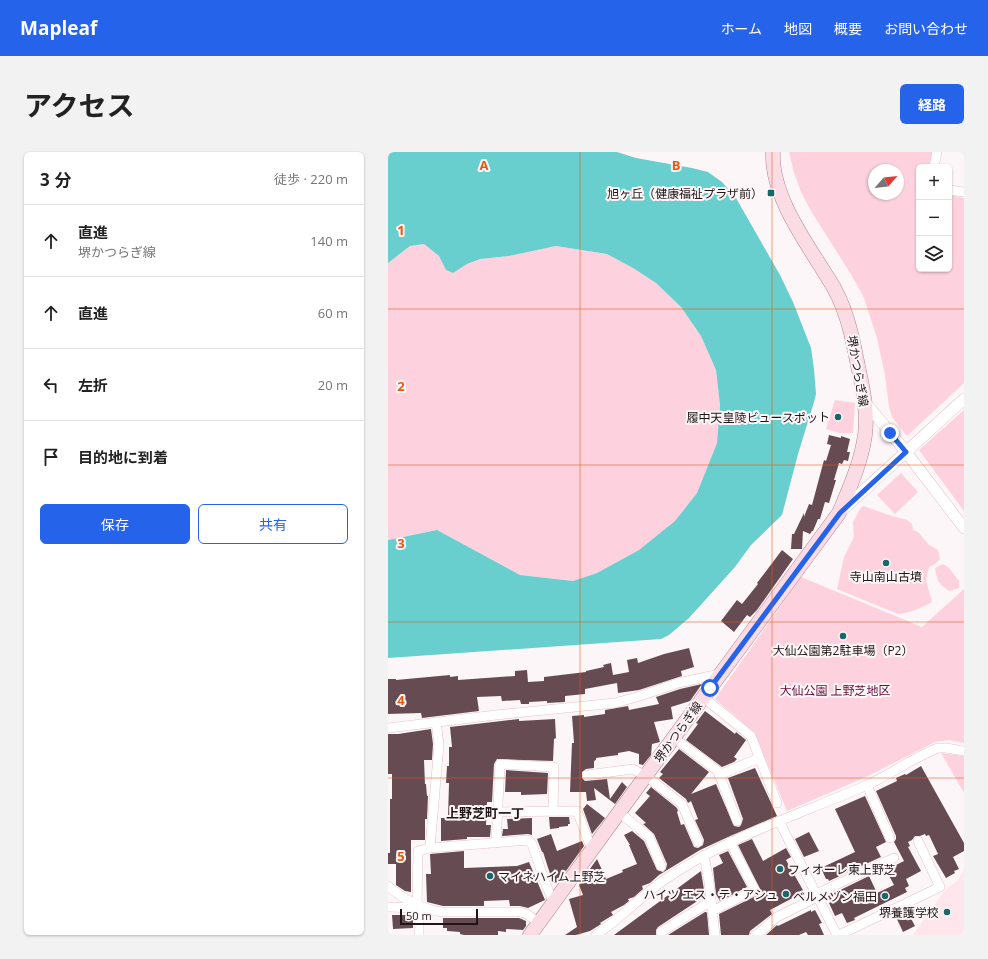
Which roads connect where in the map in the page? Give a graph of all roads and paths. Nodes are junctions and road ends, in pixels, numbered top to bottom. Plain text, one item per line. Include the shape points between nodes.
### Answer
1 (773, 152) edge
2 (937, 152) edge
3 (935, 164) edge
4 (952, 190) edge
5 (964, 192) edge
6 (964, 399) edge
7 (865, 402) junction
8 (906, 452) junction
9 (840, 513) junction
10 (964, 528) edge
11 (720, 674) junction
12 (703, 697) junction
13 (436, 722) junction
14 (388, 728) edge
15 (674, 738) junction
16 (964, 751) edge
17 (760, 758) junction
18 (587, 775) dead end
19 (719, 775) junction
20 (646, 776) junction
21 (867, 785) junction
22 (778, 803) dead end
23 (554, 811) junction
24 (498, 812) junction
25 (619, 812) junction
26 (737, 821) dead end
27 (779, 821) junction
28 (890, 838) dead end
29 (918, 841) dead end
30 (698, 842) dead end
31 (730, 842) junction
32 (496, 843) junction
33 (430, 848) junction
34 (592, 850) junction
35 (704, 855) junction
36 (894, 858) dead end
37 (661, 866) dead end
38 (388, 886) edge
39 (817, 896) junction
40 (554, 903) junction
41 (419, 906) junction
42 (711, 906) junction
43 (388, 908) edge
44 (539, 923) junction
45 (661, 932) dead end
46 (758, 934) edge
47 (419, 935) edge
48 (530, 935) edge
49 (596, 935) edge
50 (715, 935) edge
51 (838, 935) edge

1 - 7 main road, 堺かつらぎ線 via 772,163 780,192 845,310
2 - 3 street
4 - 5 street
6 - 8 street
7 - 8 street
7 - 9 main road, 堺かつらぎ線 via 865,435 858,468
8 - 9 street
8 - 10 street
9 - 11 main road, 堺かつらぎ線
11 - 12 main road, 堺かつらぎ線
11 - 13 street via 678,683 615,703
12 - 15 main road, 堺かつらぎ線
12 - 17 street via 751,736
13 - 14 street
13 - 33 street via 439,744
15 - 19 street via 718,771
15 - 20 main road, 堺かつらぎ線
16 - 21 street via 938,748
17 - 19 street
17 - 22 street
18 - 20 street via 633,768
19 - 26 street
20 - 25 main road, 堺かつらぎ線
20 - 30 street via 682,804
21 - 27 street
21 - 28 street
23 - 24 street
23 - 24 street via 554,767 500,764
23 - 34 street via 577,811
24 - 32 street
25 - 34 main road, 堺かつらぎ線
25 - 37 street via 649,837
27 - 31 street
27 - 39 street
29 - 51 street via 940,887
31 - 35 street
31 - 42 street via 755,890
32 - 33 street
32 - 40 street via 528,840 532,844
33 - 41 street via 418,852
34 - 40 main road, 堺かつらぎ線
35 - 42 street
35 - 49 street via 667,878
36 - 39 street
38 - 41 street
39 - 46 street via 777,917
39 - 51 street
40 - 44 main road, 堺かつらぎ線
41 - 43 street
41 - 44 street via 442,912 520,912
41 - 47 street
42 - 45 street
42 - 50 street
44 - 48 main road, 堺かつらぎ線

